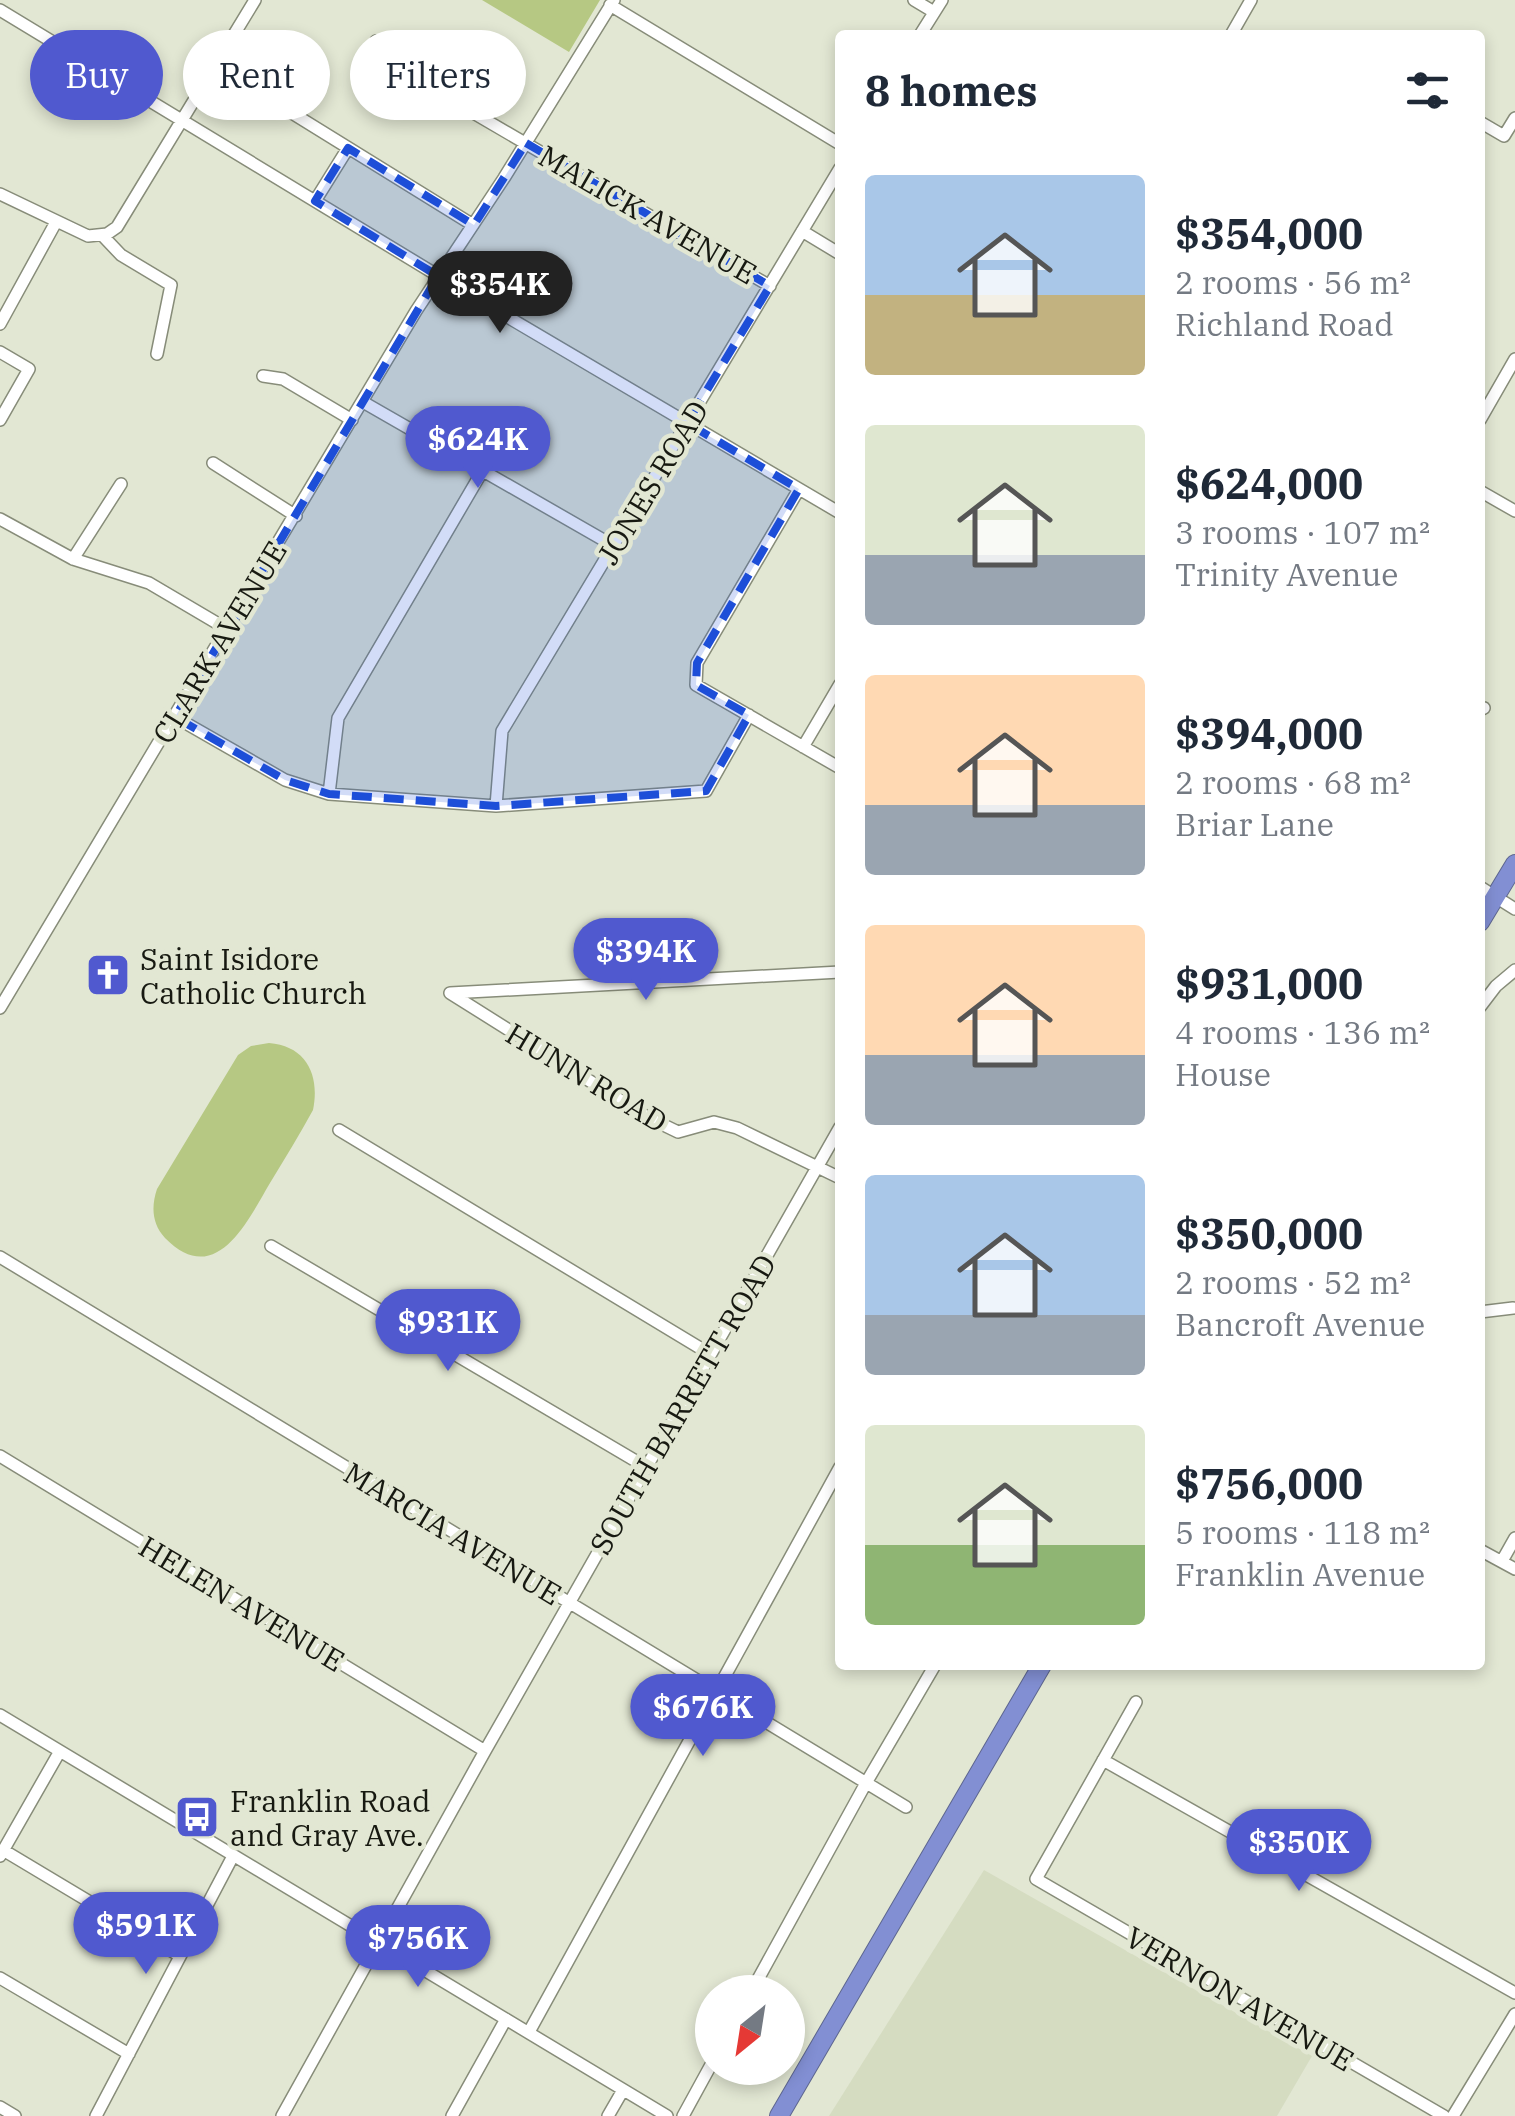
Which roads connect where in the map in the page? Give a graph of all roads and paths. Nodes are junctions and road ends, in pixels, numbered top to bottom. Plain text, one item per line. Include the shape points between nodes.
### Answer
1 (255, 0) edge
2 (914, 0) edge
3 (942, 0) edge
4 (1251, 0) edge
5 (612, 2) edge
6 (0, 10) edge
7 (934, 12) junction
8 (237, 30) edge
9 (923, 30) edge
10 (1234, 30) edge
11 (1515, 118) edge
12 (303, 120) edge
13 (487, 120) edge
14 (182, 121) junction
15 (1485, 125) edge
16 (835, 141) edge
17 (526, 143) junction
18 (348, 148) junction
19 (835, 176) edge
20 (0, 194) edge
21 (315, 201) junction
22 (56, 222) junction
23 (474, 225) junction
24 (802, 231) junction
25 (102, 235) junction
26 (835, 251) edge
27 (438, 276) junction
28 (770, 286) junction
29 (0, 324) edge
30 (0, 352) edge
31 (157, 354) dead end
32 (1515, 359) edge
33 (263, 376) dead end
34 (363, 402) junction
35 (1485, 411) edge
36 (0, 420) edge
37 (352, 420) junction
38 (687, 423) junction
39 (213, 462) dead end
40 (483, 470) junction
41 (121, 484) dead end
42 (799, 489) junction
43 (1485, 494) edge
44 (835, 509) edge
45 (1515, 511) edge
46 (296, 516) junction
47 (0, 519) edge
48 (614, 546) junction
49 (73, 559) junction
50 (227, 630) junction
51 (835, 692) edge
52 (749, 715) junction
53 (175, 717) junction
54 (803, 746) junction
55 (835, 765) edge
56 (329, 794) junction
57 (496, 806) junction
58 (1515, 864) edge
59 (1488, 892) edge
60 (1515, 908) edge
61 (1515, 970) edge
62 (835, 972) edge
63 (1485, 1000) edge
64 (1, 1003) edge
65 (339, 1130) dead end
66 (835, 1137) edge
67 (819, 1165) junction
68 (835, 1175) edge
69 (271, 1246) dead end
70 (0, 1258) edge
71 (1513, 1308) edge
72 (1485, 1311) edge
73 (710, 1354) junction
74 (0, 1456) edge
75 (646, 1467) junction
76 (835, 1475) edge
77 (1515, 1538) edge
78 (1485, 1552) edge
79 (1502, 1561) junction
80 (1515, 1569) edge
81 (568, 1604) junction
82 (932, 1670) edge
83 (1039, 1670) edge
84 (716, 1692) junction
85 (1136, 1702) dead end
86 (0, 1715) edge
87 (484, 1750) junction
88 (60, 1751) junction
89 (1104, 1760) junction
90 (866, 1782) junction
91 (906, 1807) dead end
92 (2, 1854) edge
93 (233, 1856) junction
94 (379, 1943) junction
95 (180, 1956) junction
96 (760, 1975) edge
97 (0, 1978) edge
98 (1515, 1993) edge
99 (1515, 2014) edge
100 (506, 2019) junction
101 (529, 2032) junction
102 (129, 2054) junction
103 (700, 2085) edge
104 (623, 2090) junction
105 (0, 2107) edge
106 (15, 2116) edge
107 (96, 2116) edge
108 (282, 2116) edge
109 (452, 2116) edge
110 (608, 2116) edge
111 (667, 2116) edge
112 (684, 2116) edge
113 (779, 2116) edge
114 (1444, 2116) edge
115 (1453, 2116) edge

1 - 8 street
2 - 7 street
3 - 7 street
4 - 10 street
5 - 16 street
5 - 17 street, CLARK AVENUE
6 - 14 street
7 - 9 street
11 - 15 street via 1504,136
12 - 18 street
13 - 17 street, MALICK AVENUE
14 - 21 street
14 - 25 street via 124,220
17 - 23 street, CLARK AVENUE
17 - 28 street, MALICK AVENUE
18 - 21 street
18 - 23 street
19 - 24 street, JONES ROAD
20 - 22 street
21 - 27 street
22 - 25 street
22 - 29 street
23 - 27 street, CLARK AVENUE
24 - 26 street
24 - 28 street, JONES ROAD
25 - 31 street via 121,255 171,285
27 - 34 street, CLARK AVENUE
27 - 38 street
28 - 38 street, JONES ROAD
30 - 36 street via 29,369
32 - 35 street
33 - 37 street via 282,379
34 - 37 street, CLARK AVENUE
34 - 40 street
37 - 46 street, CLARK AVENUE
38 - 42 street
38 - 48 street, JONES ROAD
39 - 46 street
40 - 48 street
40 - 56 street via 338,718
41 - 49 street
42 - 44 street
42 - 52 street via 697,662 696,684
43 - 45 street
46 - 50 street, CLARK AVENUE
47 - 49 street
48 - 57 street, JONES ROAD via 502,731
49 - 50 street via 149,583
50 - 53 street, CLARK AVENUE
51 - 54 street
52 - 54 street
52 - 57 street via 706,792
53 - 56 street via 285,780
53 - 64 street, CLARK AVENUE
54 - 55 street
56 - 57 street
58 - 59 highway
59 - 60 street
61 - 63 street
62 - 67 street, HUNN ROAD via 450,993 678,1132 714,1122
65 - 73 street
66 - 67 street, SOUTH BARRETT ROAD
67 - 68 street, HUNN ROAD
67 - 73 street, SOUTH BARRETT ROAD
69 - 75 street
70 - 81 street, MARCIA AVENUE
71 - 72 street
73 - 75 street, SOUTH BARRETT ROAD
74 - 87 street, HELEN AVENUE
75 - 81 street, SOUTH BARRETT ROAD
76 - 84 street
77 - 79 street
78 - 79 street
79 - 80 street
81 - 84 street, MARCIA AVENUE
81 - 87 street, SOUTH BARRETT ROAD
82 - 90 street
83 - 113 highway
84 - 90 street, MARCIA AVENUE
84 - 101 street
85 - 89 street
86 - 88 street
87 - 94 street, SOUTH BARRETT ROAD
88 - 92 street
88 - 93 street
89 - 98 street
89 - 114 street, VERNON AVENUE via 1036,1880
90 - 91 street, MARCIA AVENUE
90 - 96 street
92 - 95 street
93 - 94 street
93 - 95 street
94 - 100 street
94 - 108 street, SOUTH BARRETT ROAD
95 - 102 street
97 - 102 street
99 - 115 street
100 - 101 street
100 - 109 street
101 - 104 street
102 - 107 street
103 - 112 street
104 - 110 street
104 - 111 street
105 - 106 street

